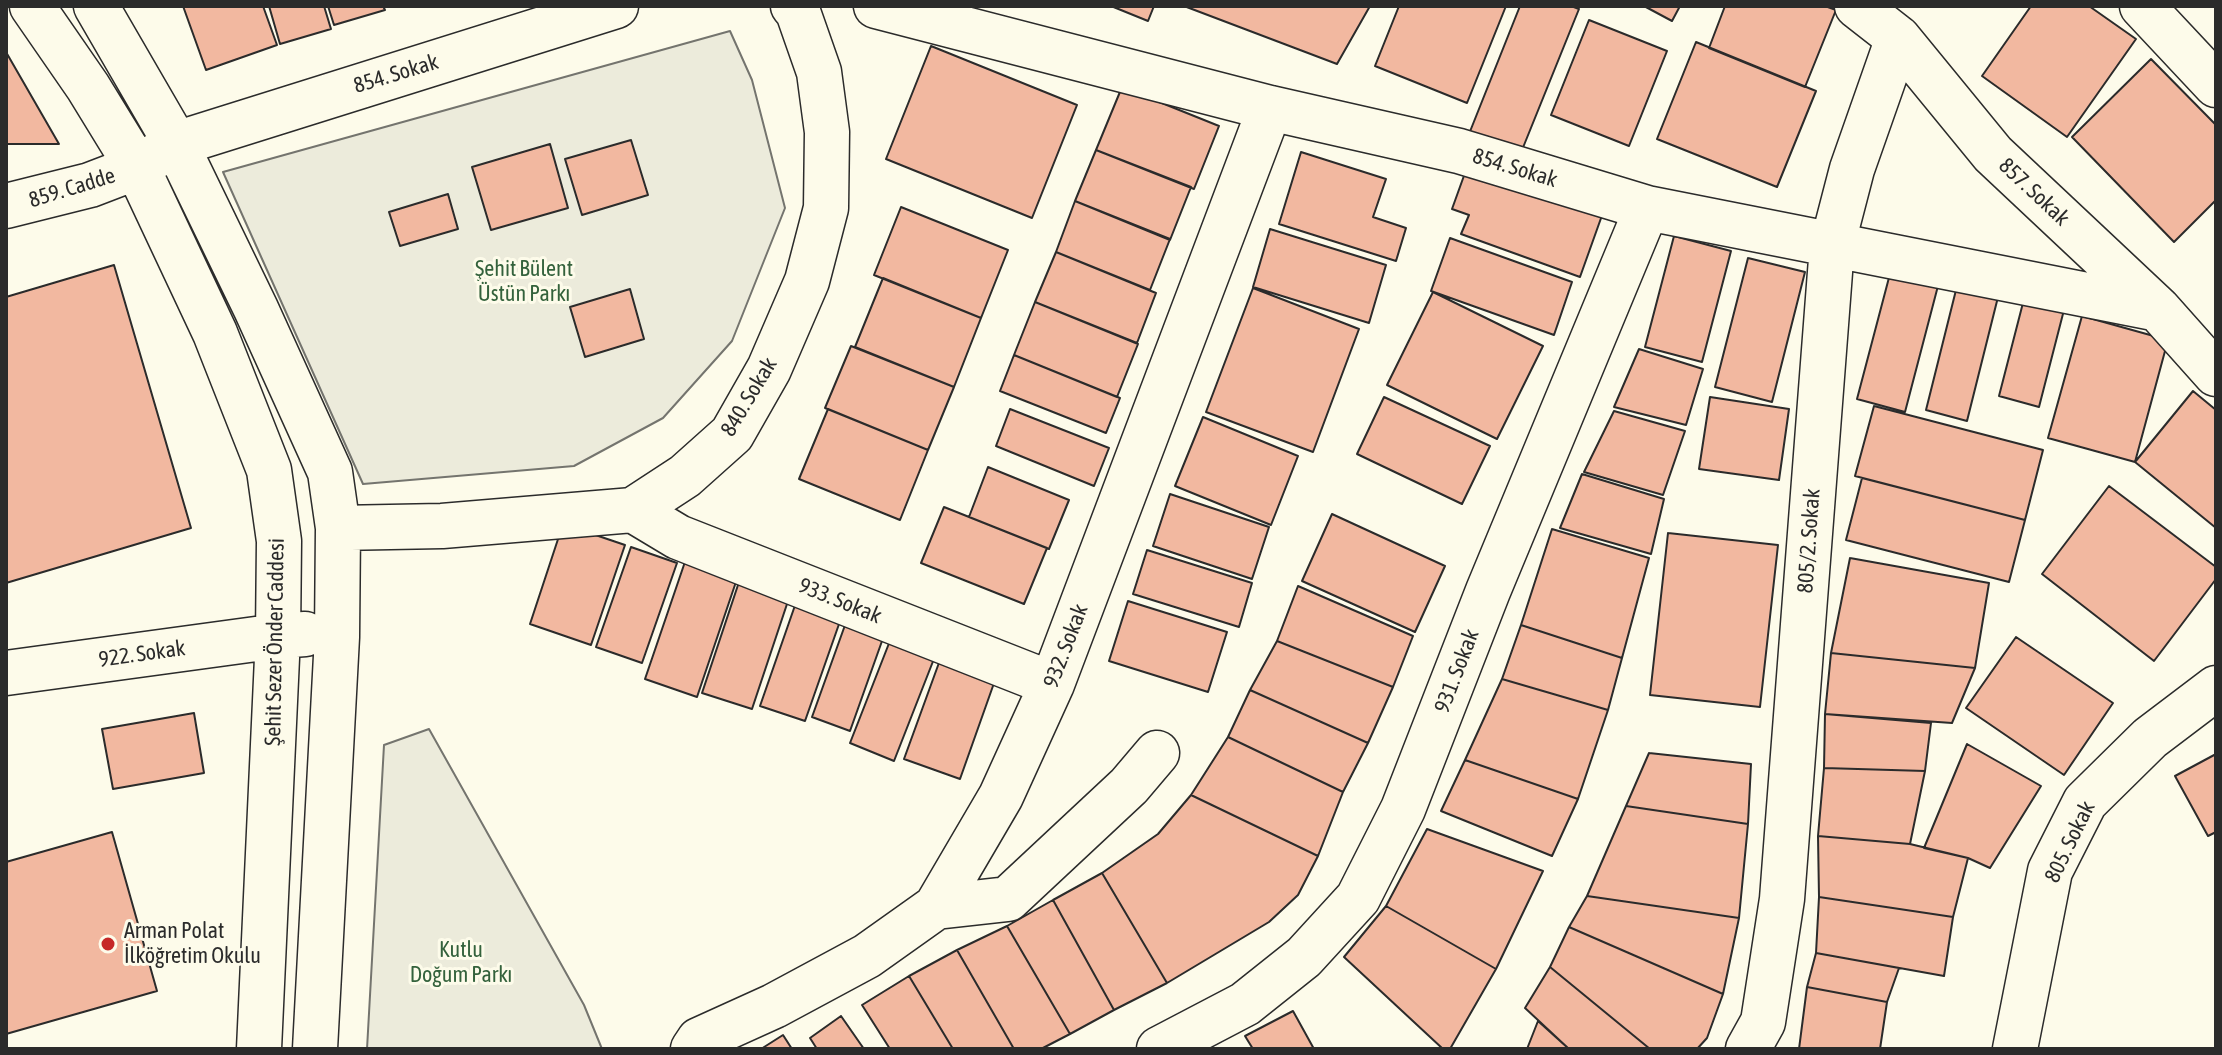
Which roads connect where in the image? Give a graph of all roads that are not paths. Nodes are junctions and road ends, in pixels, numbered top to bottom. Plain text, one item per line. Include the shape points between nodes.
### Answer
1 (32, 6) edge
2 (96, 6) edge
3 (616, 6) edge
4 (793, 6) edge
5 (876, 6) edge
6 (1857, 6) edge
7 (2142, 6) edge
8 (963, 17) edge
9 (1898, 38) junction
10 (2216, 85) edge
11 (1270, 108) junction
12 (176, 144) junction
13 (137, 167) junction
14 (6, 206) edge
15 (1647, 208) junction
16 (1832, 246) junction
17 (2158, 309) junction
18 (2216, 374) edge
19 (633, 510) junction
20 (338, 528) junction
21 (337, 633) junction
22 (278, 636) junction
23 (6, 673) edge
24 (1052, 684) junction
25 (2216, 688) edge
26 (1157, 753) dead end
27 (936, 907) junction
28 (259, 1049) edge
29 (315, 1049) edge
30 (693, 1049) edge
31 (1159, 1049) edge
32 (1748, 1049) edge
33 (2015, 1049) edge

1 - 13 street, Şehit Sezer Önder Caddesi
2 - 12 street
3 - 12 street, 854. Sokak
4 - 19 street, 840. Sokak via 819,72 827,132 826,208 807,281 769,369 732,434 685,476
5 - 8 street, 854. Sokak
6 - 9 street, 857. Sokak
7 - 10 street
8 - 11 street, 854. Sokak
9 - 16 street, 805/2. Sokak via 1852,169
9 - 17 street, 857. Sokak via 1993,154
11 - 15 street, 854. Sokak via 1459,151
11 - 24 street, 932. Sokak
12 - 13 street, 854. Sokak
12 - 20 street via 330,472
13 - 14 street, 859. Cadde
13 - 22 street, Şehit Sezer Önder Caddesi via 215,333 269,470 279,541
15 - 16 street, 854. Sokak
15 - 31 street, 931. Sokak via 1403,809 1358,898 1304,957 1245,1004
16 - 17 street, 854. Sokak
16 - 32 street, 805/2. Sokak via 1782,899 1763,1022
17 - 18 street, 857. Sokak
19 - 20 street, 840. Sokak via 442,526
19 - 24 street, 933. Sokak via 678,537
20 - 21 street
21 - 22 street, 922. Sokak
21 - 29 street
22 - 23 street, 922. Sokak
22 - 28 street, Şehit Sezer Önder Caddesi
24 - 27 street, 932. Sokak via 1001,796
25 - 33 street, 805. Sokak via 2150,738 2085,802 2050,871
26 - 27 street via 1008,899
27 - 30 street, 932. Sokak via 867,956 699,1040

